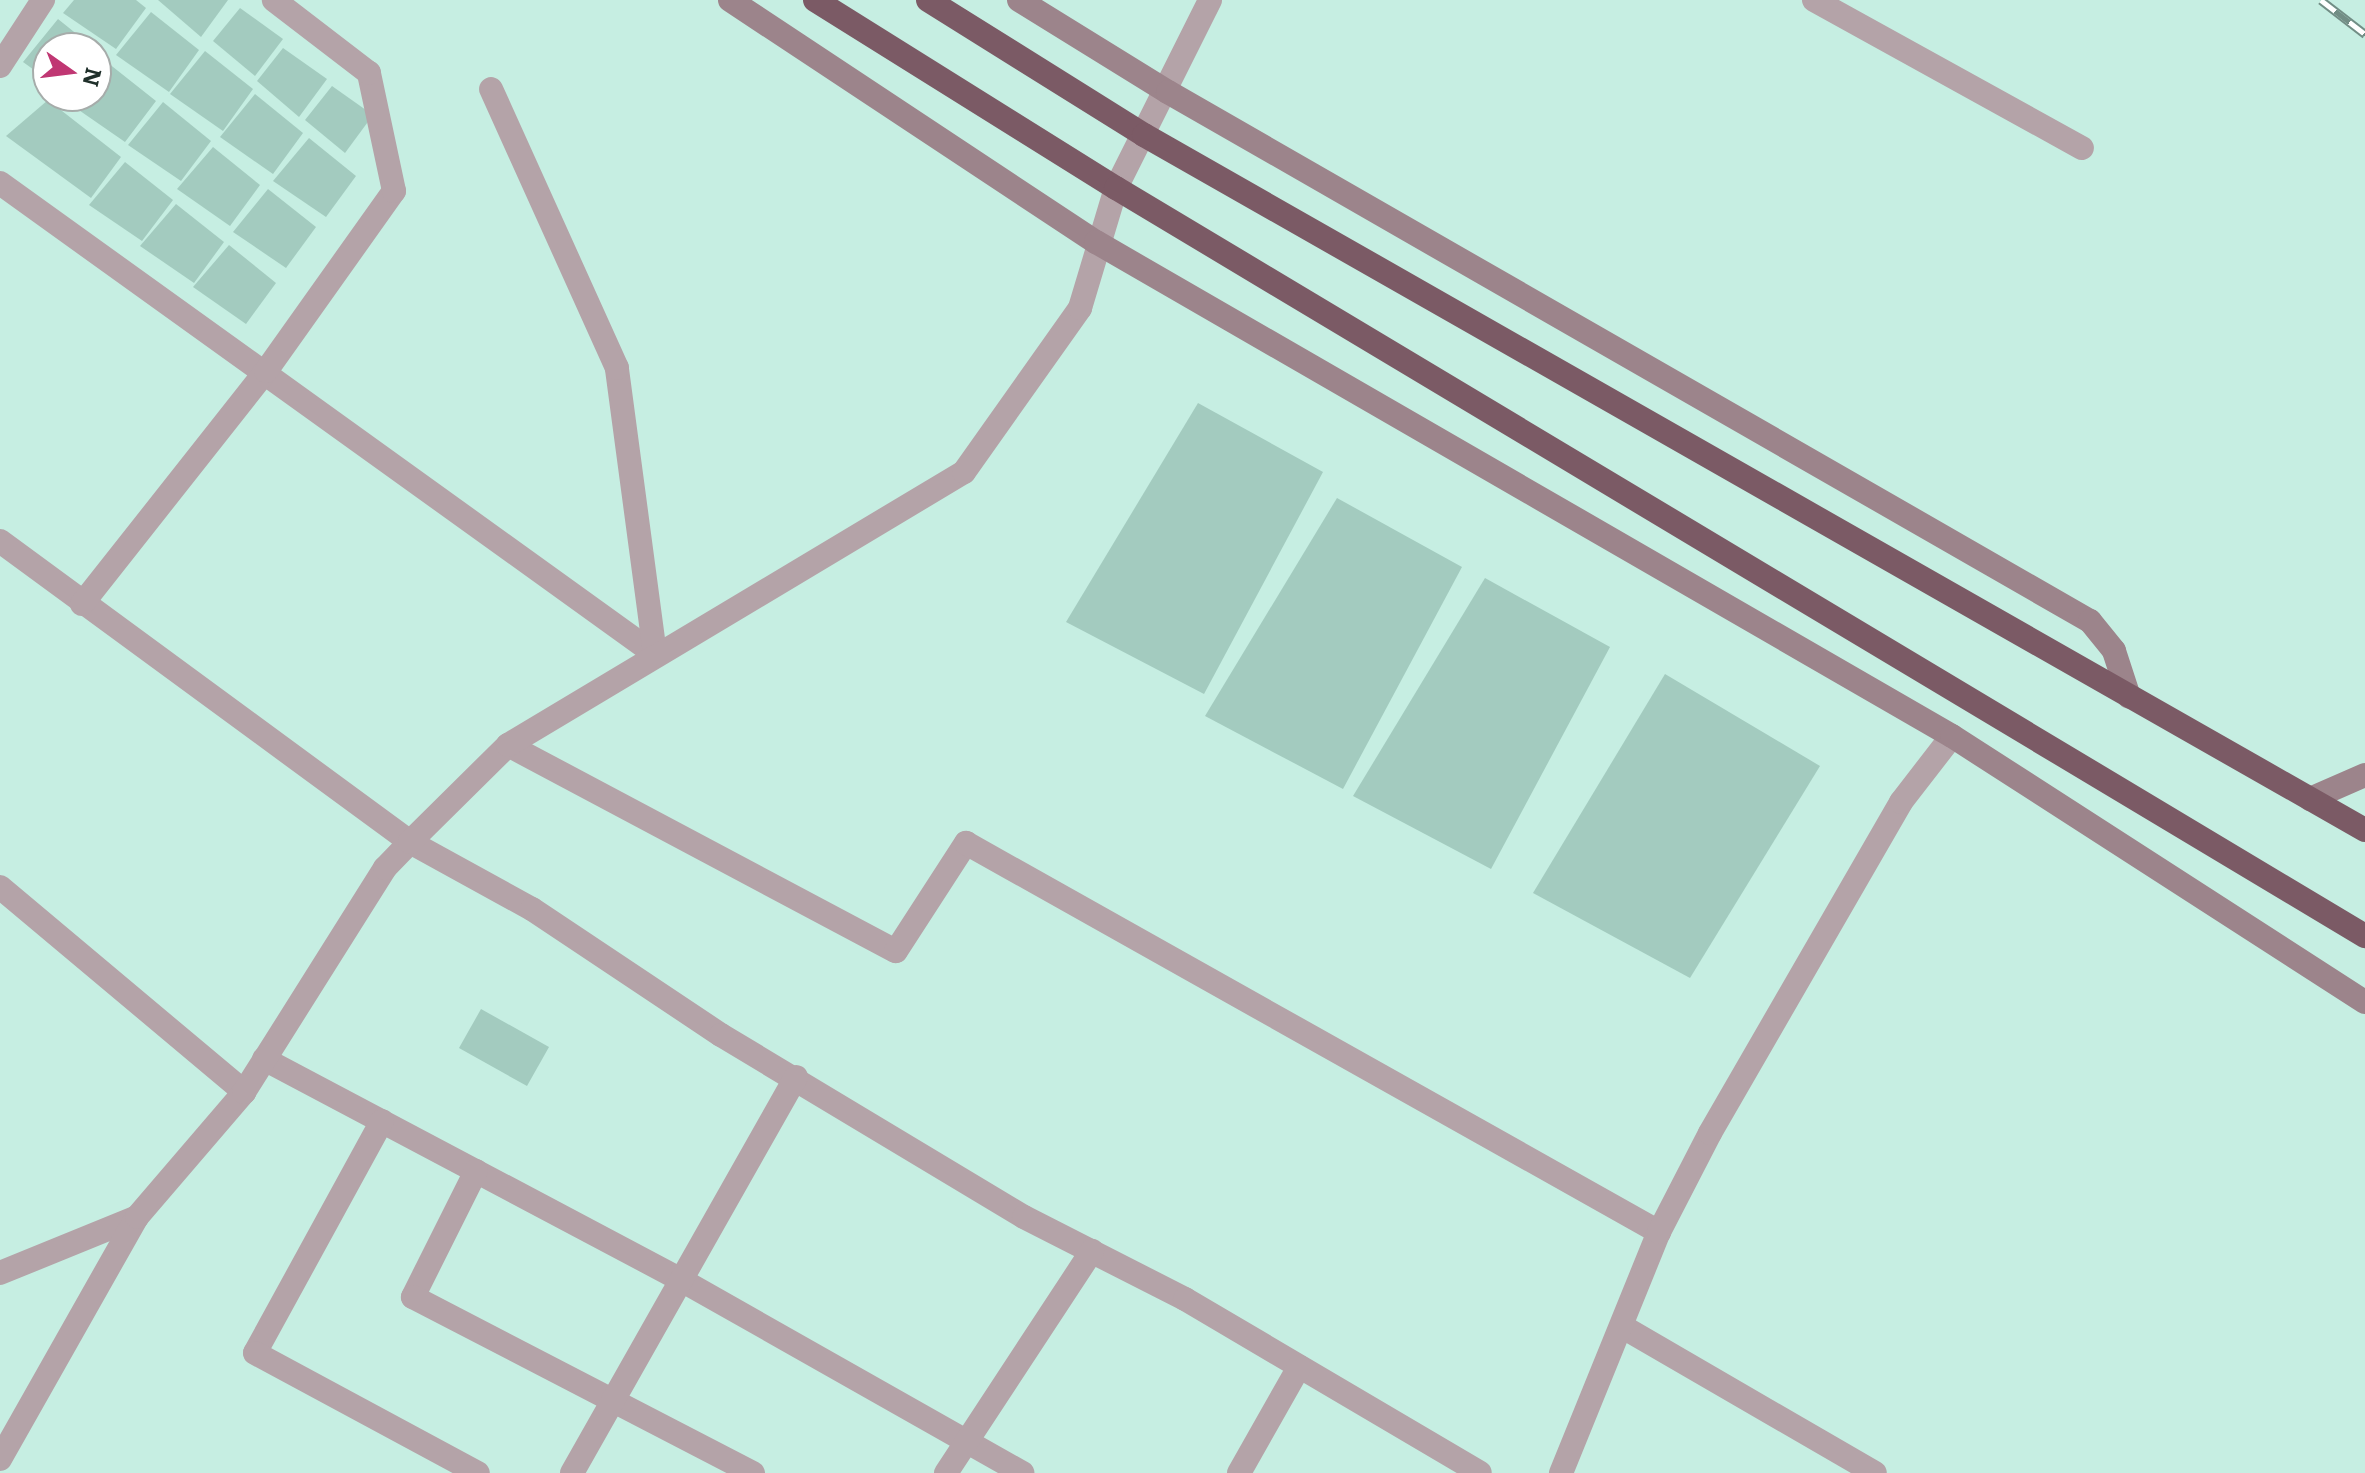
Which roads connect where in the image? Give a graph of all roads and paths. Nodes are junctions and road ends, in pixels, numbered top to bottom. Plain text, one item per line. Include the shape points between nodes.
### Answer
1 (43, 0) edge
2 (274, 0) edge
3 (730, 0) edge
4 (815, 0) edge
5 (928, 0) edge
6 (1019, 0) edge
7 (1210, 0) edge
8 (1814, 0) edge
9 (0, 66) edge
10 (491, 89) dead end
11 (1168, 92) junction
12 (1144, 135) junction
13 (2082, 148) dead end
14 (0, 183) edge
15 (1116, 188) junction
16 (1096, 242) junction
17 (266, 371) junction
18 (0, 541) edge
19 (82, 604) junction
20 (655, 654) junction
21 (2129, 697) junction
22 (1952, 736) junction
23 (508, 745) junction
24 (2365, 775) edge
25 (2310, 799) junction
26 (2365, 830) edge
27 (410, 842) junction
28 (0, 887) edge
29 (2365, 936) edge
30 (2365, 1002) edge
31 (264, 1059) junction
32 (796, 1077) junction
33 (244, 1092) junction
34 (382, 1121) junction
35 (476, 1171) junction
36 (137, 1217) junction
37 (1659, 1232) junction
38 (1092, 1251) junction
39 (0, 1273) edge
40 (683, 1281) junction
41 (1623, 1327) junction
42 (1299, 1367) junction
43 (613, 1397) junction
44 (965, 1441) junction
45 (0, 1459) edge
46 (478, 1473) edge
47 (572, 1473) edge
48 (753, 1473) edge
49 (946, 1473) edge
50 (1022, 1473) edge
51 (1239, 1473) edge
52 (1480, 1473) edge
53 (1561, 1473) edge
54 (1875, 1473) edge

1 - 9 street
2 - 17 street via 369,73 394,191
3 - 16 street
4 - 15 highway
5 - 12 highway
6 - 11 street
7 - 11 street
8 - 13 street
10 - 20 street via 617,368
11 - 12 street
11 - 21 street via 2090,621 2114,651
12 - 15 street
12 - 21 highway
14 - 17 street
15 - 16 street
15 - 29 highway
16 - 20 street via 1080,308 964,472
16 - 22 street
17 - 19 street
17 - 20 street
18 - 19 street
19 - 27 street
20 - 23 street
21 - 25 highway
22 - 30 street
22 - 37 street via 1901,802 1856,878
23 - 27 street
23 - 37 street via 896,951 966,843
24 - 25 street
25 - 26 highway
27 - 31 street via 385,868
27 - 32 street via 532,909
28 - 33 street
31 - 33 street
31 - 34 street
32 - 38 street
32 - 40 street
33 - 36 street
34 - 35 street
34 - 46 street via 255,1353
35 - 40 street
35 - 43 street via 413,1297
36 - 39 street
36 - 45 street
37 - 41 street
38 - 42 street
38 - 44 street
40 - 43 street
40 - 44 street
41 - 53 street
41 - 54 street
42 - 51 street
42 - 52 street
43 - 47 street
43 - 48 street
44 - 49 street
44 - 50 street

